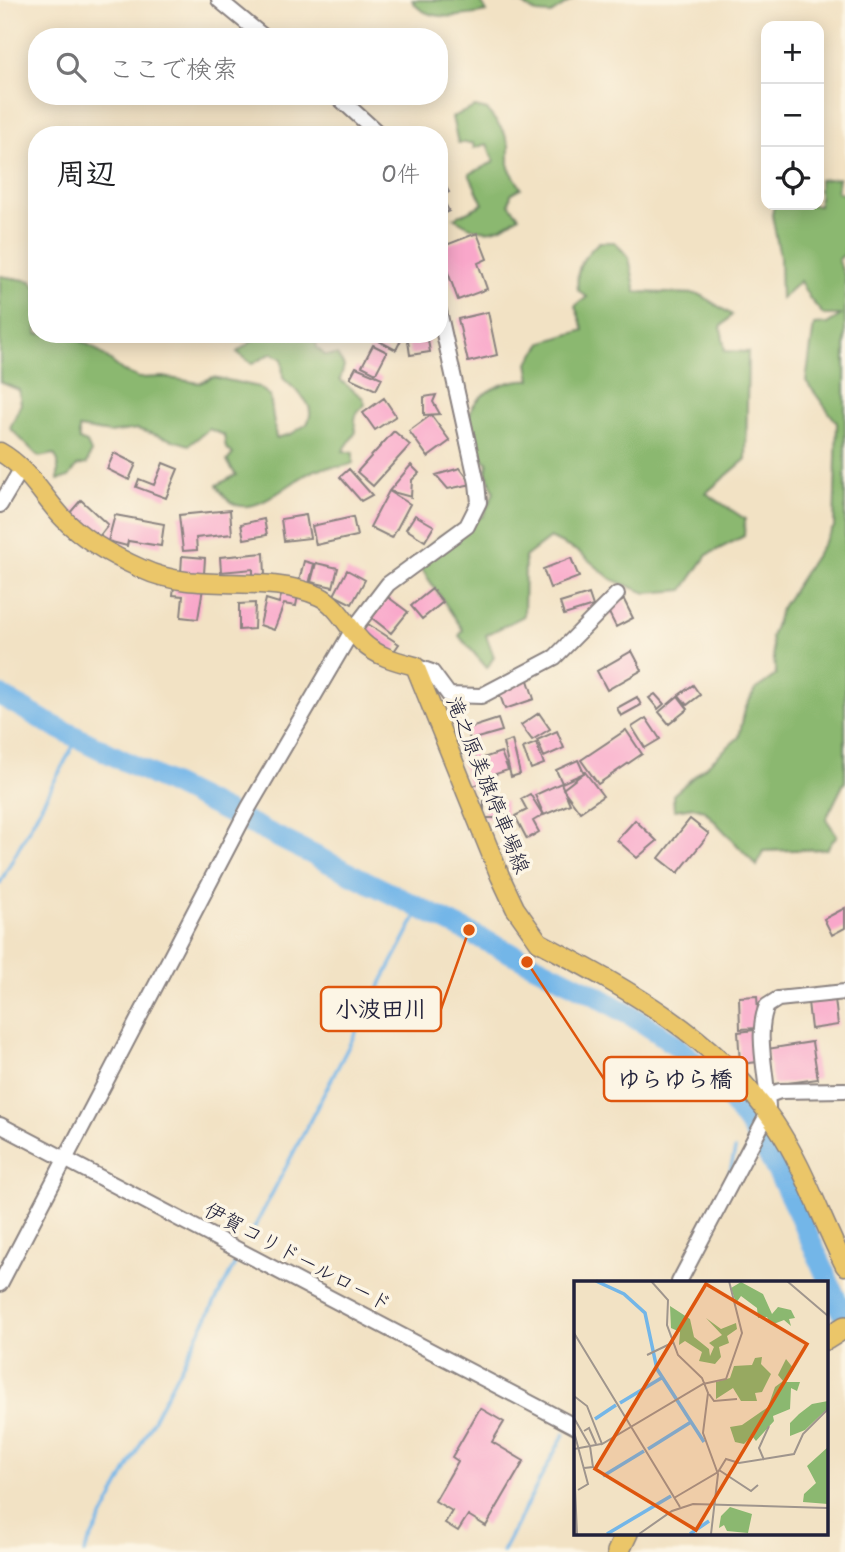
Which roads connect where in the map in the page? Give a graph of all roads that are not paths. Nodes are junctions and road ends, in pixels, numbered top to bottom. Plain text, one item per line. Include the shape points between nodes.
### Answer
1 (219, 0) edge
2 (253, 28) edge
3 (347, 105) edge
4 (370, 126) edge
5 (446, 343) edge
6 (0, 452) edge
7 (22, 468) junction
8 (0, 505) edge
9 (617, 594) dead end
10 (352, 631) junction
11 (415, 666) junction
12 (845, 992) edge
13 (845, 1090) edge
14 (769, 1095) junction
15 (764, 1119) junction
16 (0, 1125) edge
17 (66, 1159) junction
18 (845, 1266) edge
19 (680, 1281) edge
20 (0, 1284) edge
21 (845, 1327) edge
22 (828, 1338) edge
23 (574, 1426) edge
24 (627, 1534) edge
25 (618, 1552) edge

1 - 2 street
3 - 4 street
5 - 10 street via 477,483 475,514 457,535 388,584
6 - 7 main road
7 - 8 street
7 - 10 main road via 63,518 141,569 178,579 290,586 321,597
9 - 11 street via 564,650 526,675 481,695 449,695 432,672
10 - 11 main road via 377,653
10 - 17 street via 249,807
11 - 15 main road, 滝之原美旗停車場線 via 500,876 531,933 690,1031
12 - 14 street via 778,999 767,1006 761,1027
13 - 14 street
14 - 15 street
15 - 18 main road, 滝之原美旗停車場線
15 - 19 street
16 - 17 street, 伊賀コリドールロード
17 - 20 street
17 - 23 street, 伊賀コリドールロード
21 - 22 highway
24 - 25 highway

